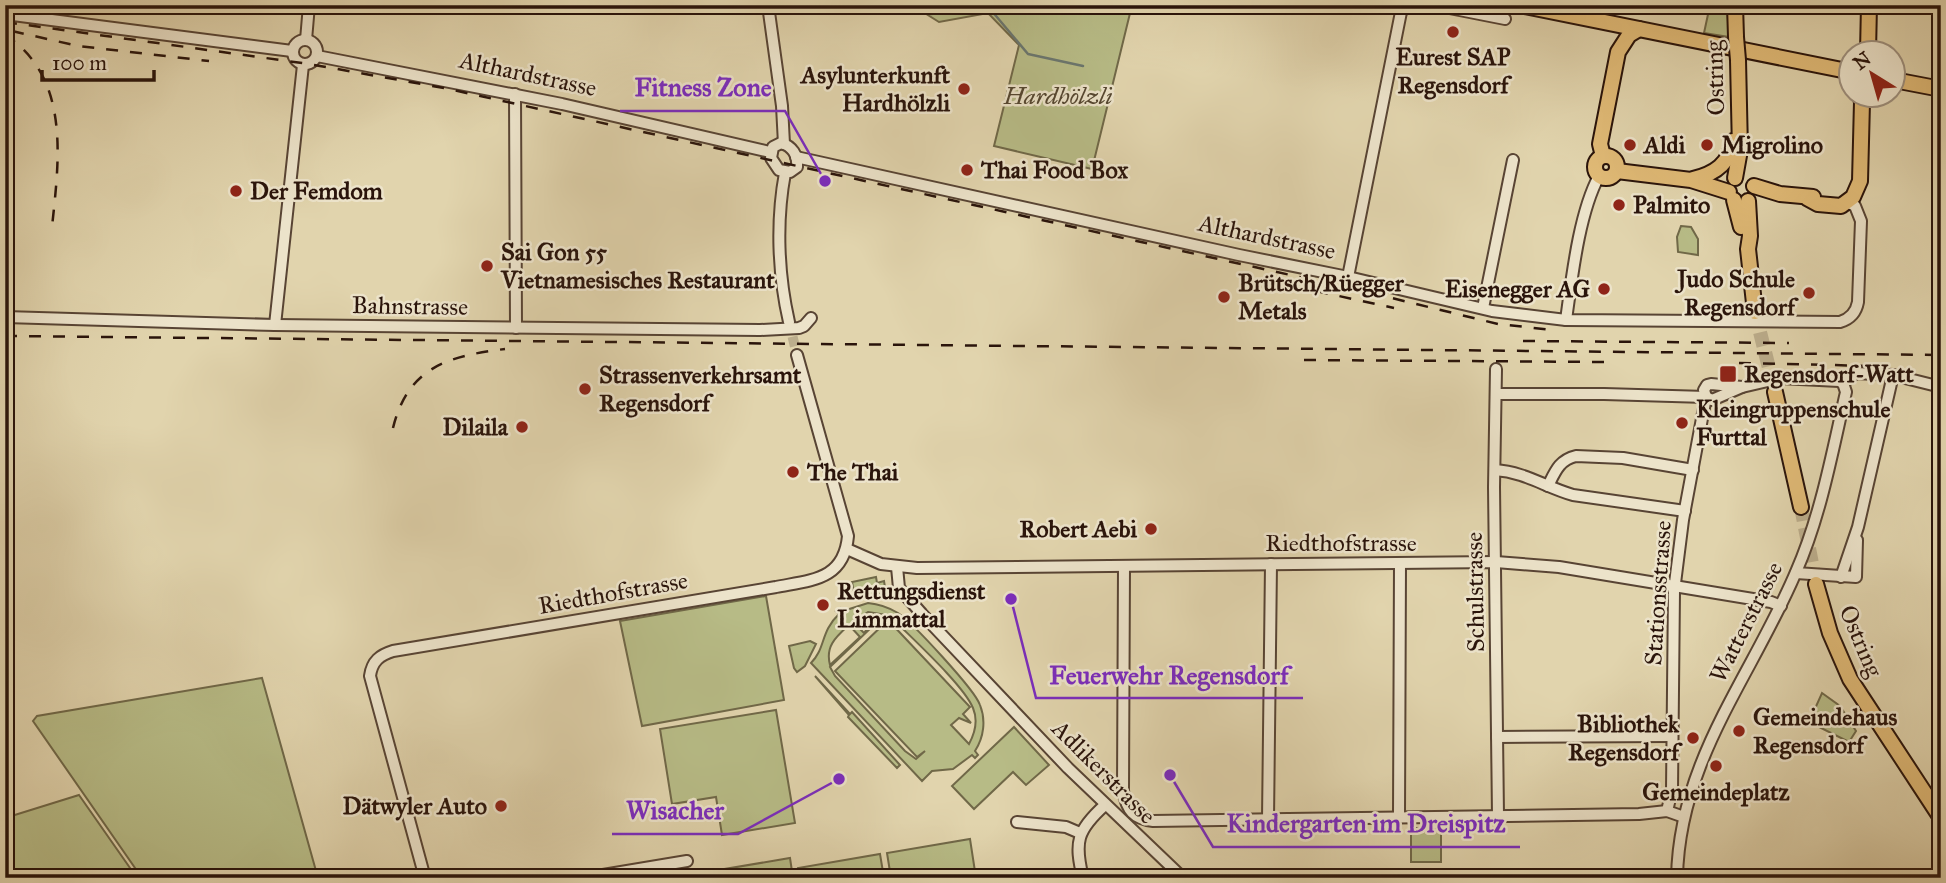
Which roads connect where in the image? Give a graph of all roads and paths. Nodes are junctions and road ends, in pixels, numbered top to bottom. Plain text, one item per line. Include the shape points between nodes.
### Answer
1 (309, 5) edge
2 (768, 5) edge
3 (1408, 5) edge
4 (1434, 5) edge
5 (1520, 5) edge
6 (1735, 5) edge
7 (1869, 5) edge
8 (5, 14) edge
9 (1505, 19) dead end
10 (1595, 20) junction
11 (1639, 29) junction
12 (1866, 38) edge
13 (306, 40) junction
14 (292, 51) junction
15 (1618, 52) junction
16 (317, 56) junction
17 (303, 65) junction
18 (1838, 69) edge
19 (1908, 82) edge
20 (1941, 89) edge
21 (514, 94) junction
22 (1740, 106) junction
23 (1862, 108) edge
24 (784, 144) junction
25 (770, 152) junction
26 (1603, 156) junction
27 (796, 157) junction
28 (1513, 160) dead end
29 (1617, 171) junction
30 (785, 173) junction
31 (1599, 176) junction
32 (1695, 181) junction
33 (1741, 189) junction
34 (1847, 202) junction
35 (1348, 276) junction
36 (1483, 309) junction
37 (1755, 312) tunnel mouth
38 (5, 317) edge
39 (811, 318) dead end
40 (1566, 320) junction
41 (789, 322) tunnel mouth
42 (275, 326) junction
43 (516, 328) junction
44 (797, 355) tunnel mouth
45 (1496, 369) dead end
46 (1893, 375) junction
47 (1843, 383) junction
48 (1941, 387) edge
49 (1775, 392) tunnel mouth
50 (1496, 394) junction
51 (1706, 397) junction
52 (1495, 470) junction
53 (1693, 470) junction
54 (1548, 486) junction
55 (1801, 507) tunnel mouth
56 (1685, 511) junction
57 (847, 549) junction
58 (1496, 562) junction
59 (1400, 563) junction
60 (1270, 565) junction
61 (1124, 566) junction
62 (897, 567) junction
63 (1796, 573) junction
64 (1816, 584) tunnel mouth
65 (1674, 586) junction
66 (1781, 606) junction
67 (1672, 736) junction
68 (1497, 737) junction
69 (1672, 771) junction
70 (1694, 778) junction
71 (1918, 781) junction
72 (1105, 805) junction
73 (1941, 809) edge
74 (1667, 811) junction
75 (1498, 815) junction
76 (1399, 816) junction
77 (1684, 817) junction
78 (1941, 818) edge
79 (1268, 819) junction
80 (1017, 822) dead end
81 (1080, 833) junction
82 (687, 861) dead end
83 (425, 878) edge
84 (585, 878) edge
85 (1083, 878) edge
86 (1183, 878) edge
87 (1677, 878) edge

1 - 13 street
2 - 24 street
3 - 35 street via 1401,12
4 - 9 street
5 - 10 main road
6 - 22 main road, Ostring, bridge
7 - 12 main road
8 - 14 street
10 - 11 main road
10 - 15 main road via 1613,35
11 - 15 main road via 1624,39
11 - 18 main road
13 - 14 street
13 - 16 street via 315,45
14 - 17 street
15 - 26 main road via 1600,144
16 - 17 street
16 - 21 street, Althardstrasse
17 - 42 street
19 - 20 main road
21 - 25 street, Althardstrasse
21 - 43 street
22 - 32 main road via 1726,162
22 - 33 main road, Ostring
23 - 34 main road via 1860,181
24 - 25 street via 776,144
24 - 27 street
25 - 30 street via 774,165
26 - 29 main road via 1615,160
26 - 31 main road via 1595,163
27 - 30 street via 796,168
27 - 35 street, Althardstrasse
28 - 36 street
29 - 31 main road via 1609,178
29 - 32 main road
30 - 41 street via 780,254
31 - 40 street via 1585,214
32 - 33 main road
33 - 34 main road via 1807,198 1825,205
33 - 37 main road, Ostring
34 - 40 street, Althardstrasse via 1855,206 1861,222 1858,302 1847,320
35 - 36 street, Althardstrasse
36 - 40 street, Althardstrasse
38 - 42 street, Bahnstrasse
39 - 43 street, Bahnstrasse via 791,330
42 - 43 street, Bahnstrasse
44 - 57 street via 846,523
45 - 50 street, Schulstrasse
46 - 47 street via 1856,373
46 - 48 street
46 - 63 street via 1858,527 1856,577
47 - 51 street via 1780,378 1742,387 1711,384 1704,390
47 - 63 street, Watterstrasse via 1846,392 1825,482
49 - 55 main road
50 - 51 street
50 - 52 street, Schulstrasse
51 - 53 street, Stationsstrasse
52 - 54 street via 1524,474
52 - 58 street, Schulstrasse
53 - 54 street via 1623,458 1576,456 1559,466
53 - 56 street, Stationsstrasse
54 - 56 street via 1573,495
56 - 65 street, Stationsstrasse
57 - 62 street
57 - 83 street, Riedthofstrasse via 836,568 810,581 384,654 370,676
58 - 59 street, Riedthofstrasse
58 - 65 street, Riedthofstrasse
58 - 68 street, Schulstrasse
59 - 60 street, Riedthofstrasse
59 - 76 street
60 - 61 street, Riedthofstrasse
60 - 79 street
61 - 62 street, Riedthofstrasse
61 - 79 street via 1123,791 1127,807 1135,817 1153,821
62 - 72 street, Adlikerstrasse via 900,588 907,597
63 - 66 street, Watterstrasse
64 - 71 main road, Ostring via 1830,634 1850,679
65 - 66 street, Riedthofstrasse
65 - 67 street, Stationsstrasse
66 - 70 street, Watterstrasse
67 - 68 street
67 - 69 street, Stationsstrasse
68 - 75 street, Schulstrasse
69 - 70 street
69 - 74 street, Stationsstrasse
70 - 77 street, Watterstrasse
71 - 73 main road, Ostring
71 - 78 main road, Ostring
72 - 81 street
72 - 86 street, Adlikerstrasse
74 - 75 street
74 - 77 street
75 - 76 street
76 - 79 street
77 - 87 street, Watterstrasse
80 - 81 street via 1066,827
81 - 85 street
82 - 84 street

